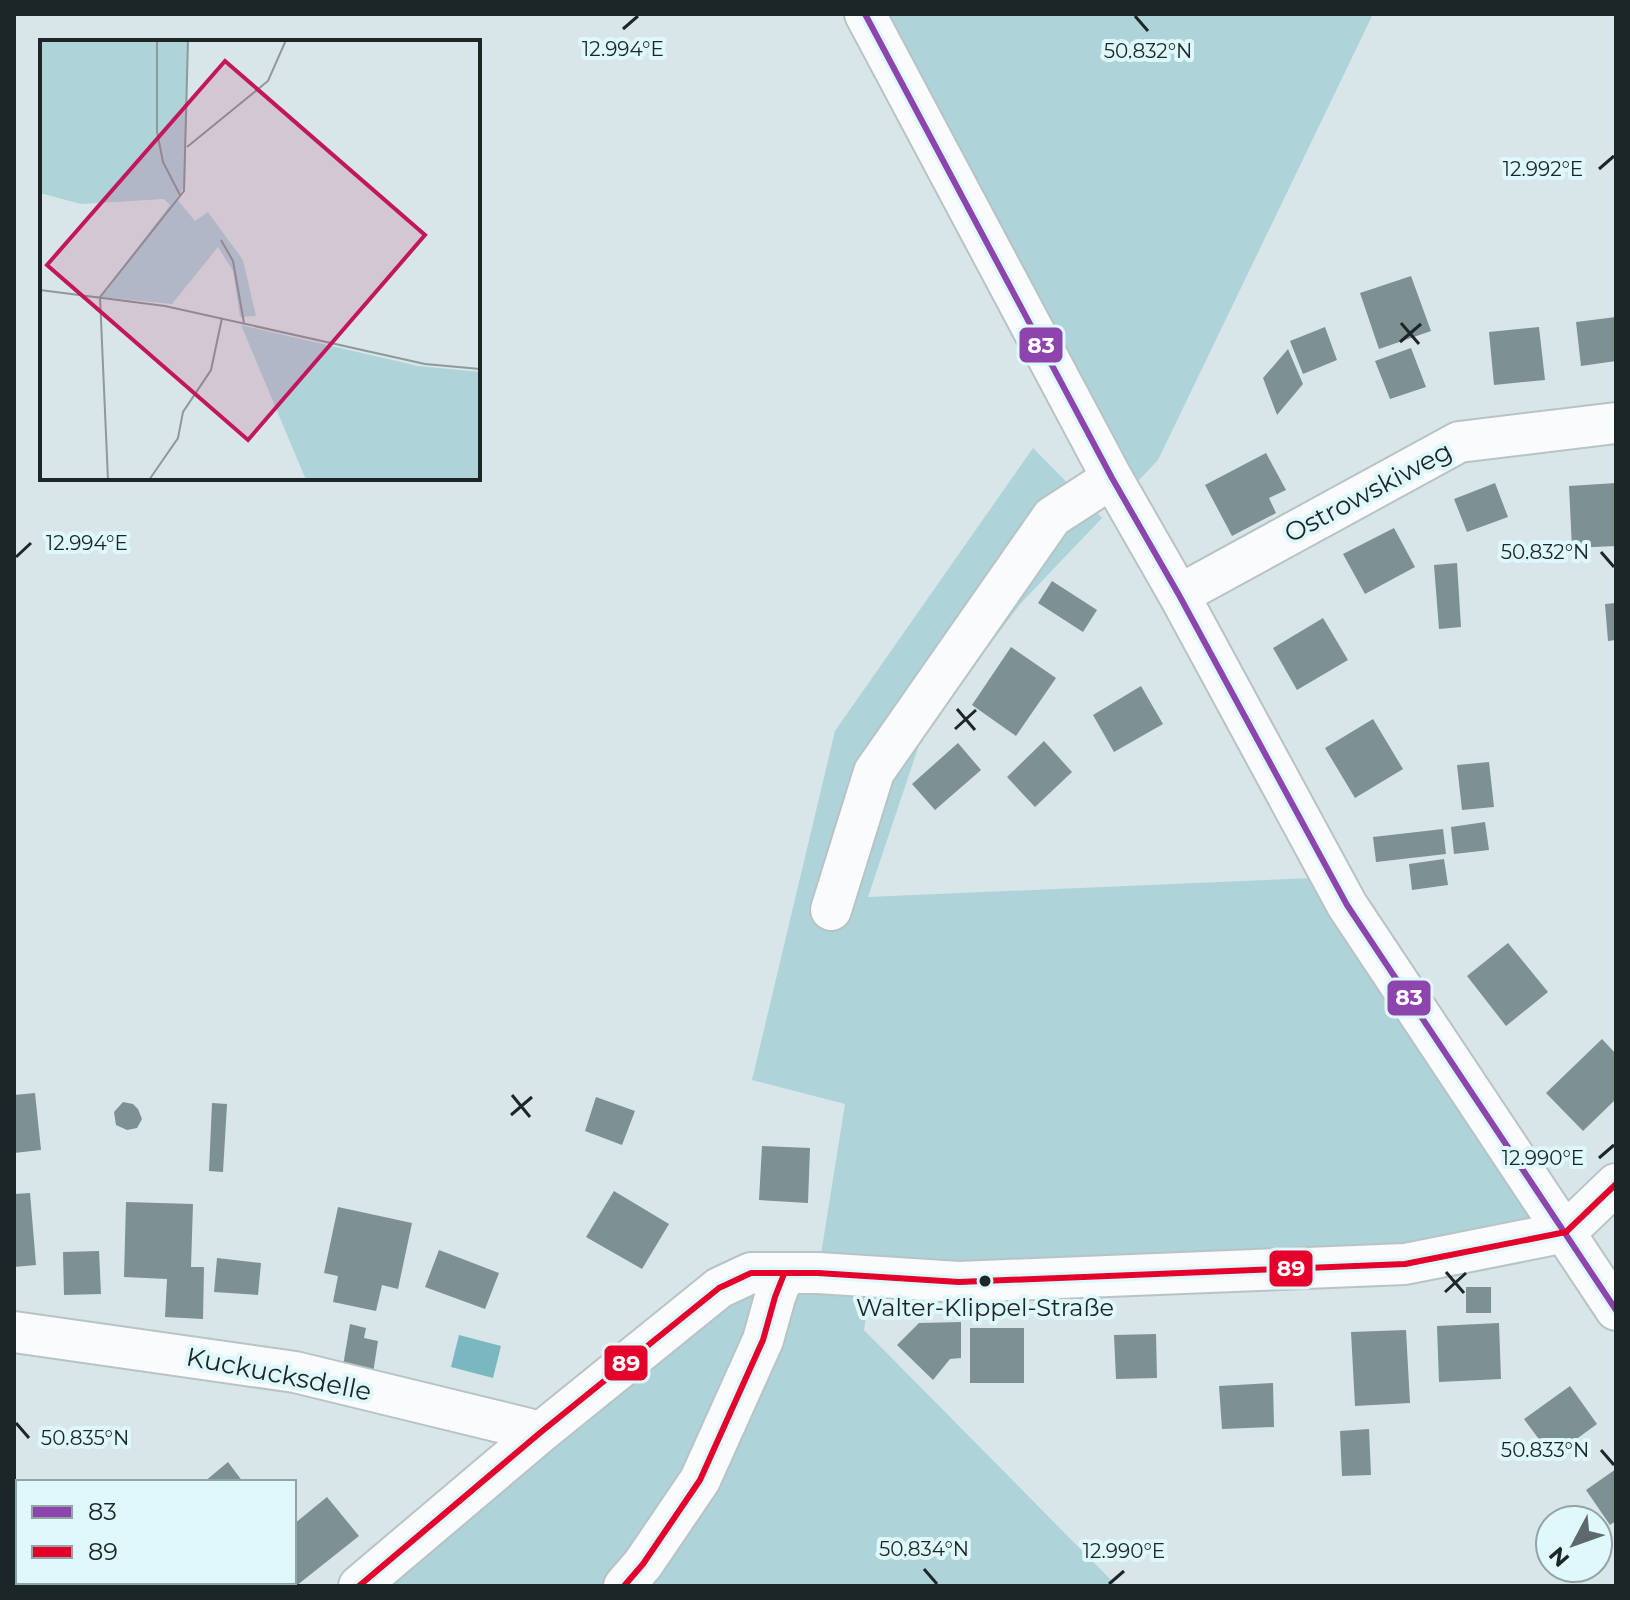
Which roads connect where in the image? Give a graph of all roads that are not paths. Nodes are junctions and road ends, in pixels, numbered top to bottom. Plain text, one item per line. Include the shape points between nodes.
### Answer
1 (865, 14) edge
2 (1616, 423) edge
3 (1112, 478) junction
4 (1179, 595) junction
5 (831, 910) dead end
6 (1616, 1184) edge
7 (1566, 1232) junction
8 (784, 1274) junction
9 (1616, 1310) edge
10 (14, 1332) edge
11 (541, 1432) junction
12 (359, 1586) edge
13 (624, 1586) edge

1 - 3 street
2 - 4 street, Ostrowskiweg via 1459,442
3 - 4 street
3 - 5 street via 1052,517 874,772
4 - 7 street via 1347,905
6 - 7 street
7 - 8 street via 1405,1264 959,1282
7 - 9 street
8 - 11 street via 751,1273 719,1288
8 - 13 street via 763,1340 700,1480
10 - 11 street, Kuckucksdelle via 295,1372
11 - 12 street

